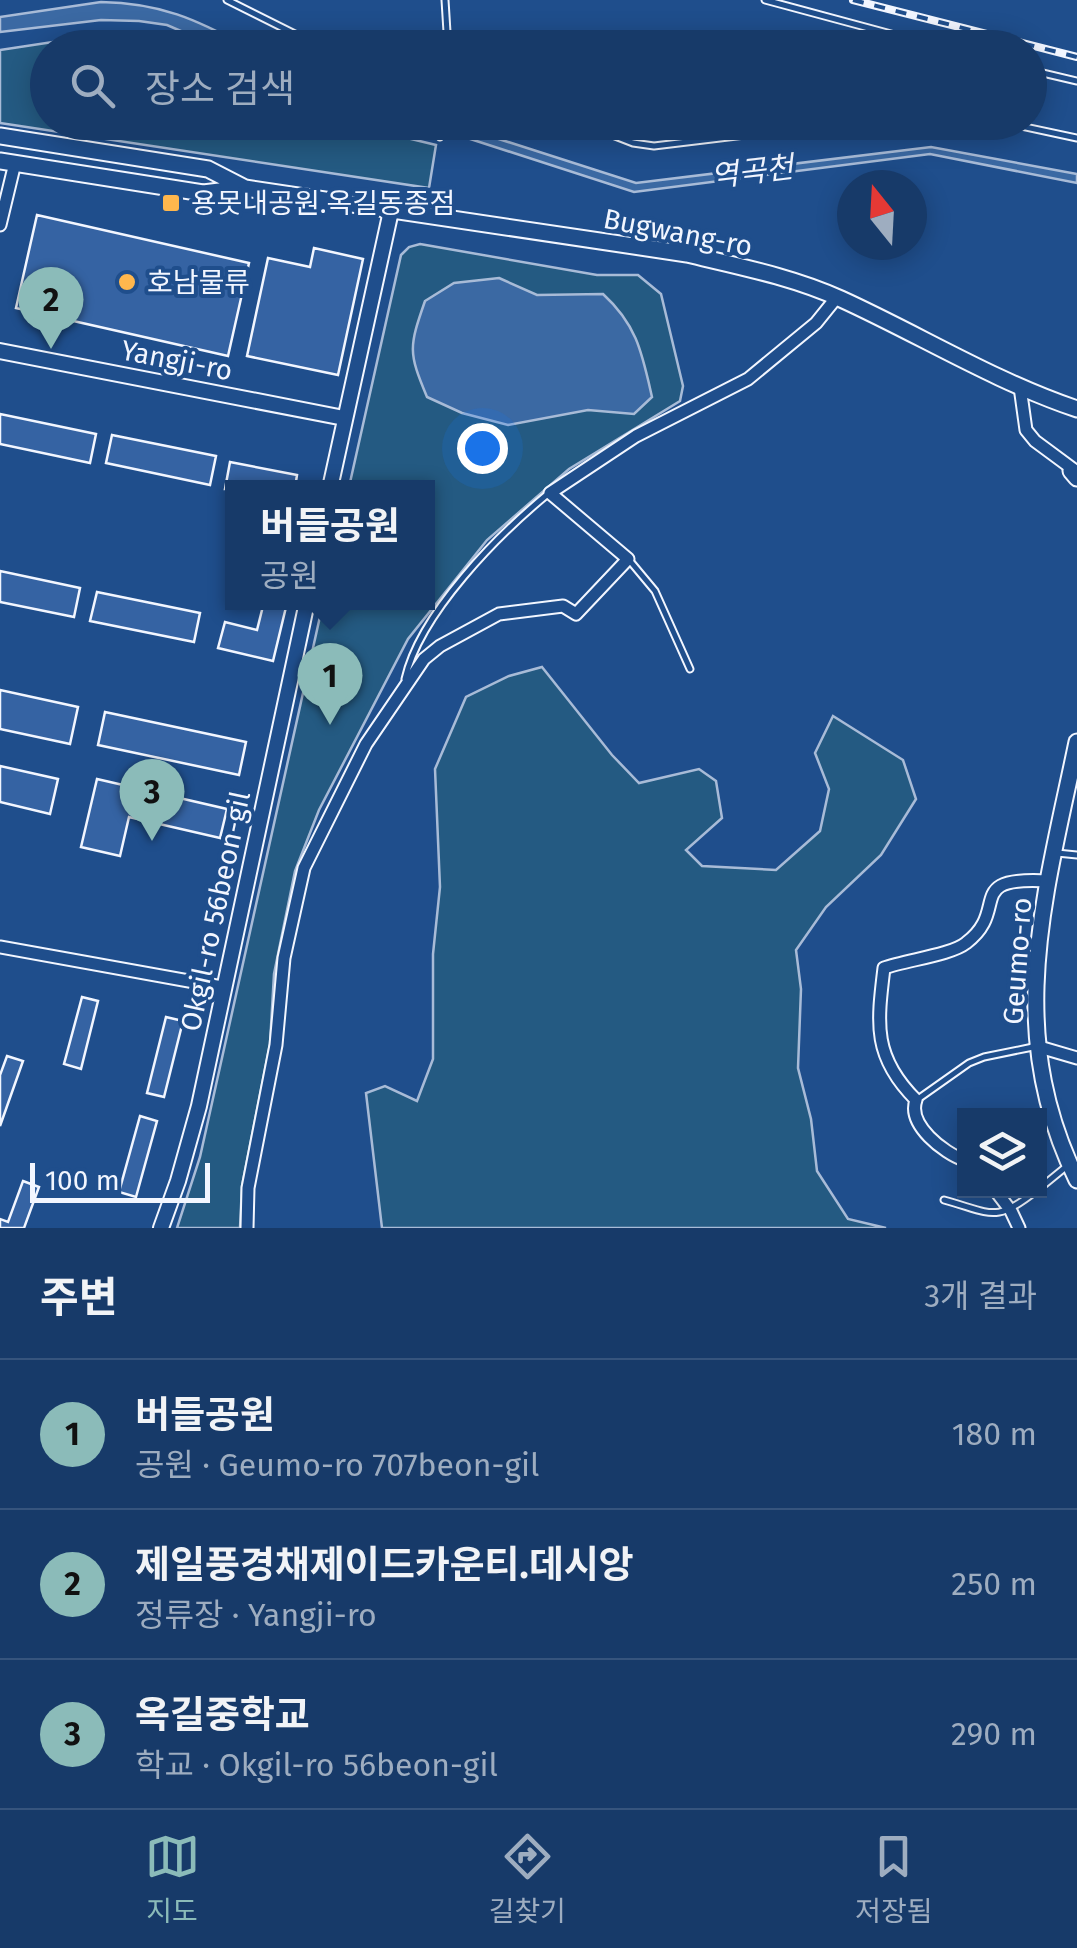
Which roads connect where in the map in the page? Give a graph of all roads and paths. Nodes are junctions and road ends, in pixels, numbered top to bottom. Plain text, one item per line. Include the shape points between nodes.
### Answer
1 (227, 0) edge
2 (445, 0) edge
3 (765, 0) edge
4 (288, 30) edge
5 (447, 30) edge
6 (876, 30) edge
7 (1047, 74) edge
8 (1077, 81) edge
9 (1047, 132) edge
10 (0, 136) edge
11 (1077, 138) edge
12 (625, 140) edge
13 (704, 140) edge
14 (8, 162) edge
15 (246, 188) junction
16 (391, 211) junction
17 (0, 226) edge
18 (837, 297) junction
19 (0, 351) edge
20 (1020, 388) junction
21 (1077, 408) edge
22 (344, 418) junction
23 (1075, 474) edge
24 (332, 480) edge
25 (550, 493) junction
26 (628, 559) junction
27 (305, 610) edge
28 (690, 669) dead end
29 (402, 692) junction
30 (1077, 742) edge
31 (1054, 853) junction
32 (1077, 854) edge
33 (1048, 881) junction
34 (0, 947) edge
35 (222, 987) junction
36 (1036, 1046) junction
37 (1077, 1058) edge
38 (916, 1100) junction
39 (957, 1157) edge
40 (1069, 1164) junction
41 (1077, 1180) edge
42 (1047, 1182) edge
43 (1001, 1198) edge
44 (1027, 1198) edge
45 (944, 1200) dead end
46 (1011, 1211) junction
47 (161, 1228) edge
48 (247, 1228) edge
49 (1019, 1228) edge

1 - 4 lane
2 - 5 lane
3 - 6 lane
7 - 8 lane
9 - 11 lane
10 - 15 main road, Bugwang-ro via 208,169
12 - 13 lane via 654,146
14 - 15 main road, Bugwang-ro via 203,193
14 - 17 street
15 - 16 main road, Bugwang-ro
16 - 18 main road, Bugwang-ro via 687,254
16 - 22 street
18 - 20 main road, Bugwang-ro
18 - 25 street via 748,379 636,436
19 - 22 street, Yangji-ro
20 - 21 main road, Bugwang-ro
20 - 23 street via 1026,430
22 - 24 street
25 - 26 street
25 - 29 lane via 492,542 418,639
26 - 28 lane via 655,591
26 - 29 street via 576,614 563,606 498,614 440,646
27 - 35 street, Okgil-ro 56beon-gil
29 - 48 street via 366,744 304,868 284,958
30 - 31 main road, Geumo-ro
31 - 32 lane
31 - 33 main road, Geumo-ro
33 - 36 main road, Geumo-ro via 1036,963
33 - 38 street via 1006,881 994,890 964,946 884,968 879,1038 889,1069
34 - 35 street
35 - 47 street, Okgil-ro 56beon-gil via 192,1135
36 - 37 street
36 - 38 lane via 984,1056
36 - 40 main road, Geumo-ro
38 - 39 street via 916,1119 943,1152
40 - 41 main road, Geumo-ro
40 - 42 lane
43 - 46 street
44 - 46 lane
45 - 46 lane via 996,1214
46 - 49 street

